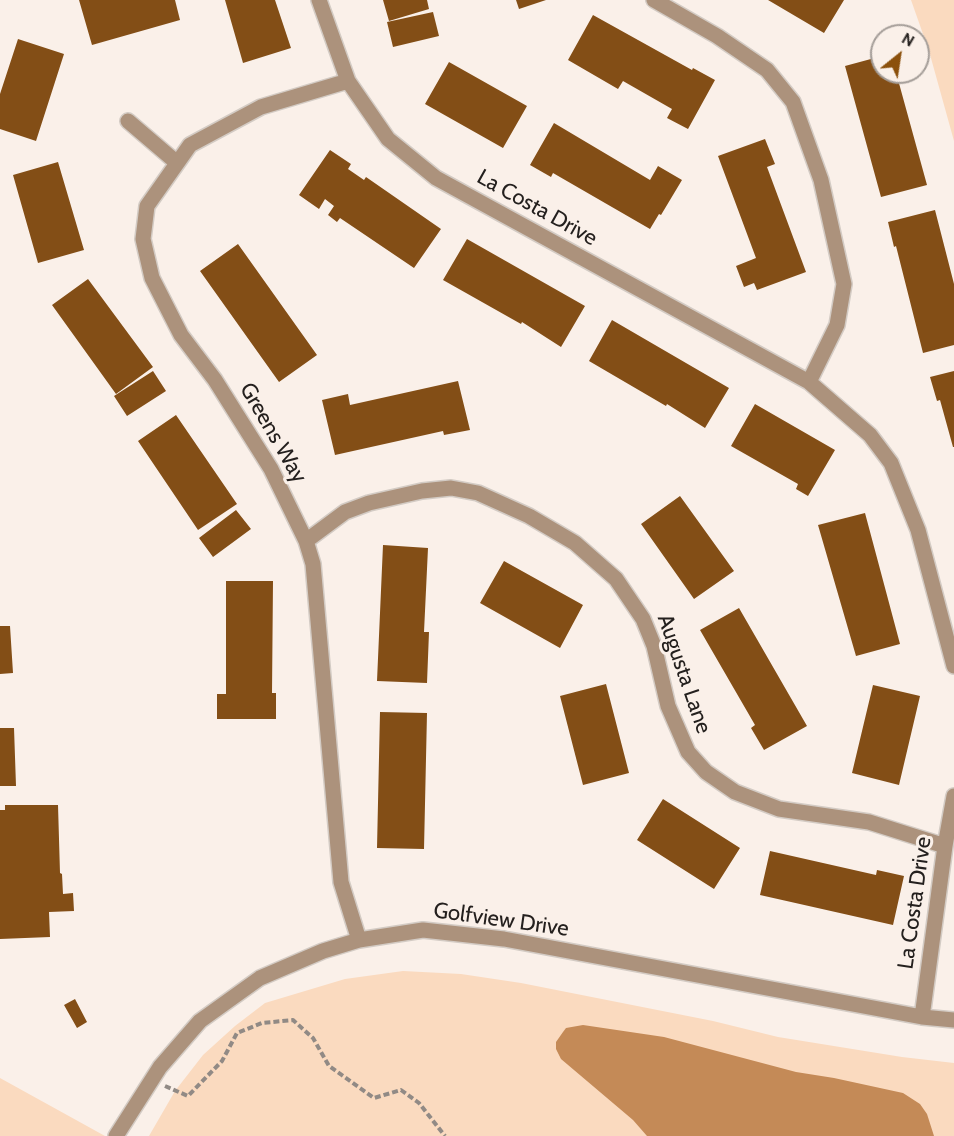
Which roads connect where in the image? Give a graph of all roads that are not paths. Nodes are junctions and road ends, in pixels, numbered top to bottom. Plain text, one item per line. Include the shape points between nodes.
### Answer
1 (319, 0) edge
2 (654, 0) edge
3 (348, 81) junction
4 (128, 121) dead end
5 (176, 162) junction
6 (809, 382) junction
7 (306, 541) junction
8 (954, 666) edge
9 (954, 796) edge
10 (945, 846) junction
11 (359, 940) junction
12 (922, 1017) junction
13 (954, 1020) edge
14 (116, 1136) edge

1 - 3 street, La Costa Drive
2 - 6 street via 767,70 793,102 821,180 844,284 837,325
3 - 5 street, Greens Way via 261,107 190,145
3 - 6 street, La Costa Drive via 388,139 436,178
4 - 5 street
5 - 7 street, Greens Way via 147,206 143,238 152,278 181,335 215,380 271,469
6 - 8 street, La Costa Drive via 870,435 891,463 918,531
7 - 10 street, Augusta Lane via 345,512 369,502 422,491 451,488 478,493 529,516 575,543 616,579 647,628 668,706 688,752 706,772 735,792 779,809 869,822
7 - 11 street, Greens Way via 314,564 341,882
9 - 10 street, La Costa Drive
10 - 12 street, La Costa Drive
11 - 12 street, Golfview Drive via 423,930 504,939
11 - 14 street, Golfview Drive via 260,978 200,1022 160,1067
12 - 13 street, Golfview Drive

